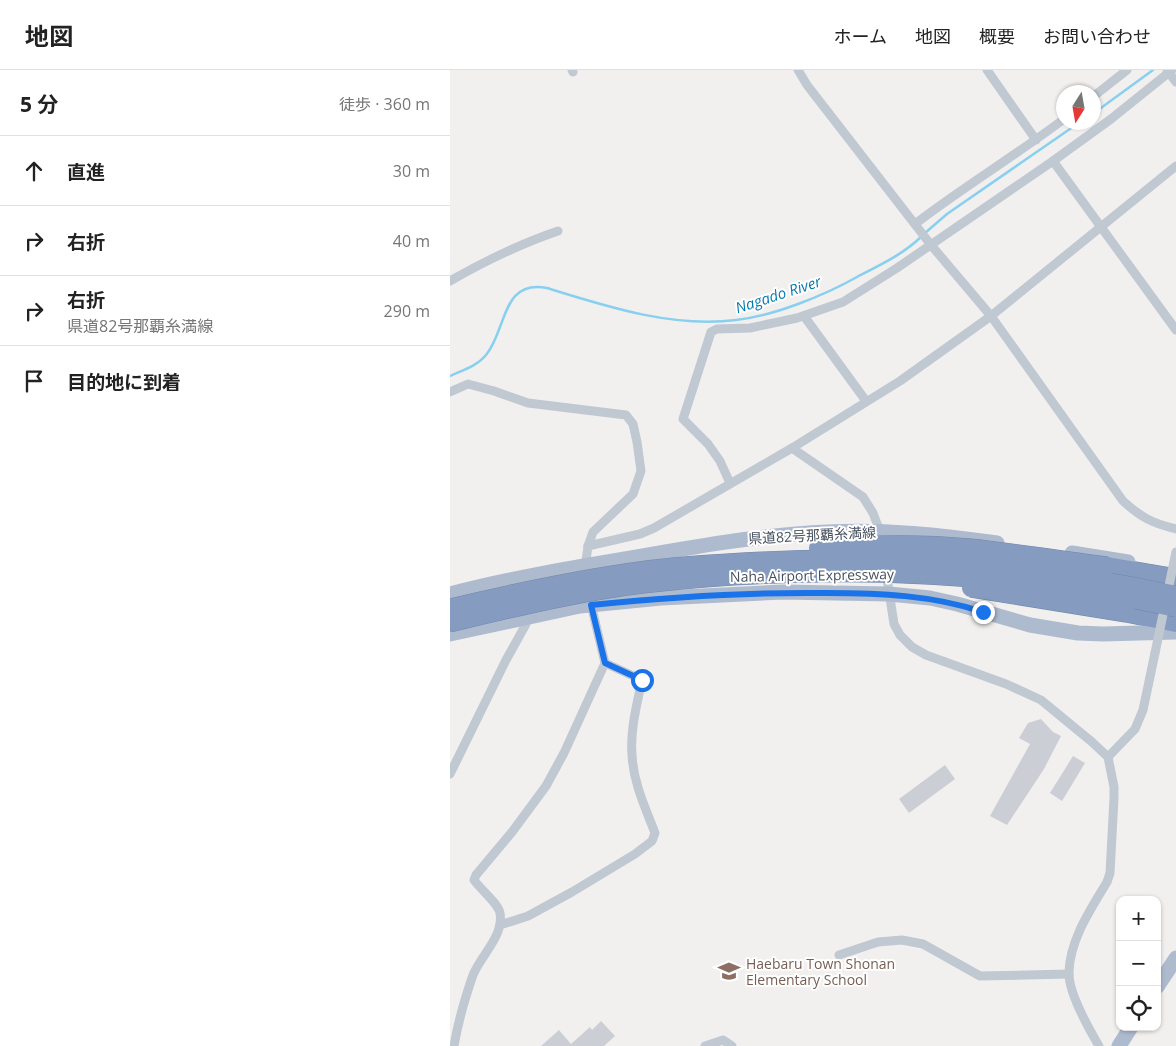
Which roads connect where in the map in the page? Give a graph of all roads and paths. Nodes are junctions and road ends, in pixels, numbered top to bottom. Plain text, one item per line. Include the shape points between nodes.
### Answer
1 (798, 70) edge
2 (987, 70) edge
3 (1127, 70) edge
4 (1169, 71) edge
5 (1176, 82) edge
6 (1101, 90) edge
7 (1056, 125) edge
8 (1036, 140) junction
9 (1053, 161) junction
10 (1176, 166) edge
11 (915, 224) junction
12 (1101, 228) junction
13 (558, 231) dead end
14 (930, 245) junction
15 (450, 281) edge
16 (804, 316) junction
17 (991, 316) junction
18 (1176, 330) edge
19 (450, 392) edge
20 (866, 401) junction
21 (792, 448) junction
22 (730, 483) junction
23 (1176, 529) edge
24 (880, 531) junction
25 (588, 546) junction
26 (1176, 552) edge
27 (585, 566) junction
28 (717, 570) junction
29 (1176, 576) edge
30 (450, 594) edge
31 (888, 594) junction
32 (1176, 594) edge
33 (591, 605) junction
34 (450, 608) edge
35 (1176, 608) edge
36 (527, 616) junction
37 (450, 623) edge
38 (1176, 623) edge
39 (1176, 632) edge
40 (450, 634) edge
41 (605, 663) junction
42 (1108, 757) junction
43 (450, 774) edge
44 (500, 925) junction
45 (839, 955) dead end
46 (1176, 958) edge
47 (1068, 974) junction
48 (1158, 986) edge
49 (1128, 1031) edge
50 (454, 1046) edge
51 (705, 1046) edge
52 (732, 1046) edge
53 (1099, 1046) edge
54 (1119, 1046) edge

1 - 11 street via 806,85
2 - 8 street
3 - 6 street
4 - 5 street
4 - 9 street
7 - 8 street
8 - 11 street via 950,196
9 - 12 street
9 - 14 street
10 - 12 street
11 - 14 street
12 - 17 street
12 - 18 street
13 - 15 street via 533,239
14 - 16 street via 842,302
14 - 17 street
16 - 20 street
16 - 22 street via 750,328 711,332 683,419 708,444
17 - 20 street via 900,381
17 - 23 street via 1123,501 1138,515
19 - 25 street via 468,384 528,403 626,415 633,424 641,471 633,494 593,532
20 - 21 street
21 - 22 street
21 - 24 street via 864,497
22 - 25 street via 654,528
24 - 27 main road, 県道82号那覇糸満線 via 734,540
24 - 29 main road, 県道82号那覇糸満線 via 937,534 1109,557
24 - 31 street
25 - 27 street
26 - 42 street, bridge via 1144,710 1135,729
27 - 30 main road, 県道82号那覇糸満線
27 - 33 street
28 - 29 highway, bridge via 800,550 906,544 970,548
28 - 32 highway, Naha Airport Expressway, bridge via 813,558 930,561 1053,572
28 - 34 highway, Naha Airport Expressway, bridge via 641,571 569,582
28 - 35 highway, Naha Airport Expressway, bridge via 931,574 1052,586
28 - 37 highway, Naha Airport Expressway, bridge via 571,596
28 - 38 highway, bridge via 952,586
31 - 33 main road via 782,592
31 - 39 main road via 930,598 1062,631 1103,634
31 - 42 street via 894,624 912,647 1041,700
33 - 36 main road
33 - 41 street
36 - 40 main road
36 - 43 street via 526,624
41 - 44 street via 564,753 540,796 476,875 474,880 479,888 498,908
41 - 44 street via 642,680 631,753 636,784 655,833 652,841 572,892 528,916
42 - 47 street via 1114,787 1112,864 1107,882 1078,934
44 - 50 street via 474,974
45 - 47 street via 878,942 902,940 923,944 980,976
46 - 48 main road
47 - 53 street via 1079,1006
49 - 54 main road
51 - 52 street via 723,1040

